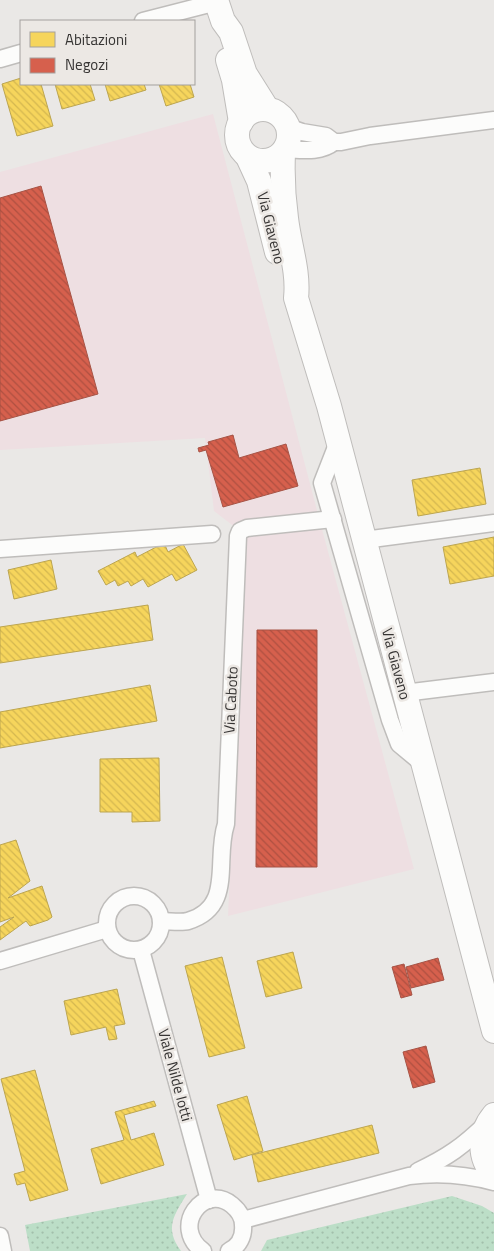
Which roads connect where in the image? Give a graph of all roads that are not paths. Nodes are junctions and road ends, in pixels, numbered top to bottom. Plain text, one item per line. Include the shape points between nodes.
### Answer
1 (219, 8) edge
2 (149, 20) edge
3 (20, 53) edge
4 (0, 59) edge
5 (267, 109) junction
6 (494, 120) edge
7 (241, 122) junction
8 (334, 142) junction
9 (286, 143) junction
10 (248, 157) junction
11 (296, 298) junction
12 (338, 442) junction
13 (333, 518) junction
14 (494, 523) edge
15 (212, 534) dead end
16 (364, 540) junction
17 (0, 548) edge
18 (494, 682) edge
19 (404, 693) junction
20 (423, 764) junction
21 (161, 921) junction
22 (107, 929) junction
23 (141, 950) junction
24 (0, 962) edge
25 (494, 1031) edge
26 (492, 1113) edge
27 (494, 1175) edge
28 (409, 1176) junction
29 (494, 1182) edge
30 (209, 1200) junction
31 (243, 1220) junction
32 (0, 1236) edge
33 (3, 1251) edge
34 (203, 1251) edge
35 (230, 1251) edge

1 - 2 street
1 - 5 main road via 245,74
1 - 7 main road via 220,33 234,80
3 - 4 street
5 - 7 main road via 251,112
5 - 9 main road via 281,116
6 - 8 street
7 - 10 main road via 238,141
8 - 9 street via 328,147 304,150
8 - 9 street via 326,136 302,132
9 - 10 main road via 277,158 266,162
9 - 11 main road, Via Giaveno via 282,182 298,283
10 - 11 main road, Via Giaveno via 259,181 285,285
11 - 12 main road, Via Giaveno
12 - 13 street via 322,483
12 - 16 main road, Via Giaveno
13 - 20 street via 393,728 399,744
13 - 21 street, Via Caboto via 240,531 220,890 209,912 187,922
14 - 16 street
15 - 17 street
16 - 19 main road, Via Giaveno
18 - 19 street
19 - 20 main road, Via Giaveno
20 - 25 main road, Via Giaveno
21 - 22 street via 158,910 150,901 139,896 127,896 112,906 107,917
21 - 23 street via 156,939
22 - 23 street via 117,945 128,950
22 - 24 street
23 - 30 street, Viale Nilde Iotti
26 - 27 main road via 482,1138 482,1149
26 - 28 street via 465,1145
28 - 29 street via 456,1174
28 - 31 street
30 - 31 street via 229,1203
30 - 34 street via 195,1209 188,1226 192,1240
31 - 35 street via 241,1239
32 - 33 street

